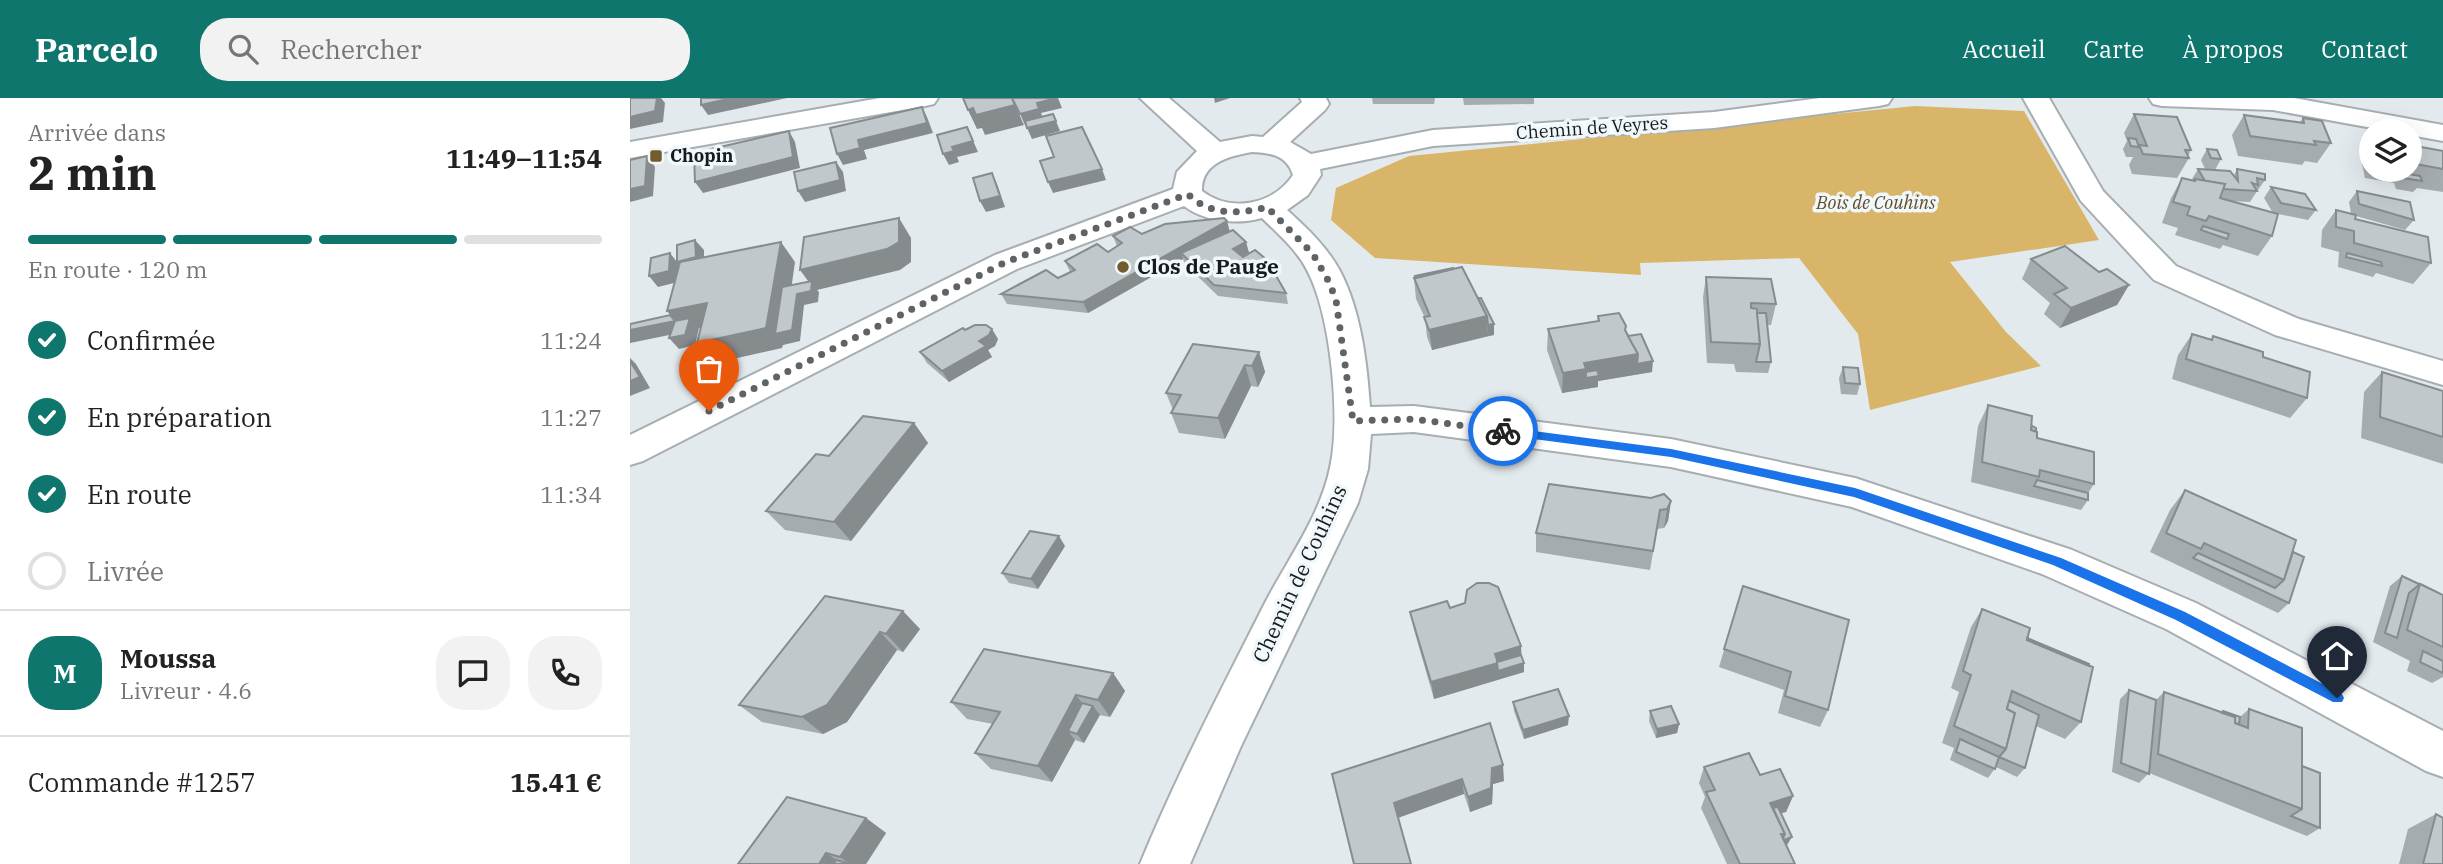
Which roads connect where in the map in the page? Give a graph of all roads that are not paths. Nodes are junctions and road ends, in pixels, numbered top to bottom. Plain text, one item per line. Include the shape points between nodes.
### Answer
1 (925, 98) edge
2 (1153, 98) edge
3 (1314, 98) edge
4 (1879, 98) edge
5 (2036, 98) edge
6 (2162, 98) edge
7 (2443, 133) edge
8 (1270, 145) junction
9 (630, 150) edge
10 (1216, 153) junction
11 (1305, 164) junction
12 (1188, 194) junction
13 (1267, 207) junction
14 (2443, 373) edge
15 (1353, 421) junction
16 (630, 451) edge
17 (2443, 755) edge
18 (1165, 864) edge

1 - 9 street
2 - 10 street
3 - 8 street via 1316,104
4 - 11 street, Chemin de Veyres via 1714,120 1433,138
5 - 14 street via 2091,195 2165,273 2287,327
6 - 7 street via 2273,102
8 - 10 street
8 - 11 street via 1286,149
10 - 12 street via 1190,172
11 - 13 street via 1302,186
12 - 13 street via 1217,211
12 - 16 street via 1006,262
13 - 15 street, Chemin de Couhins via 1313,254 1329,282 1336,300
15 - 17 street via 1414,419 1671,453 1855,493 2057,562 2156,605
15 - 18 street, Chemin de Couhins via 1352,450 1339,497

